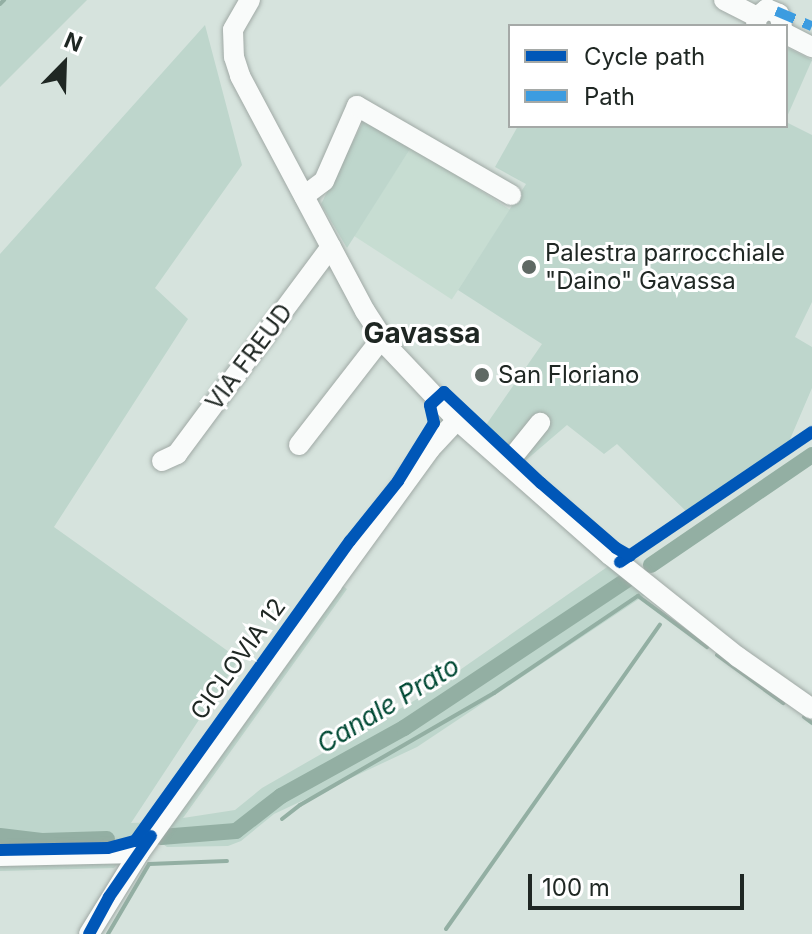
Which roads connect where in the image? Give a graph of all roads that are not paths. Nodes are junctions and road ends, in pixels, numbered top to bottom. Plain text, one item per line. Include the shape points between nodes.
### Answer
1 (250, 0) edge
2 (724, 0) edge
3 (771, 16) edge
4 (788, 35) edge
5 (812, 47) edge
6 (511, 195) dead end
7 (304, 196) junction
8 (331, 247) junction
9 (382, 338) junction
10 (457, 420) junction
11 (540, 423) dead end
12 (299, 445) dead end
13 (162, 461) dead end
14 (507, 464) junction
15 (812, 709) edge
16 (139, 853) junction
17 (0, 856) edge
18 (109, 897) junction
19 (82, 934) edge
20 (89, 934) edge

1 - 7 street via 233,30 234,57
2 - 3 street
4 - 5 street
6 - 7 street via 357,106 324,181
7 - 8 street
8 - 9 street
8 - 13 street, VIA FREUD via 177,454
9 - 10 street
9 - 12 street
10 - 14 street
10 - 16 street via 423,458
11 - 14 street
14 - 15 street via 666,601
16 - 17 street
16 - 18 street
18 - 19 street
18 - 20 street

